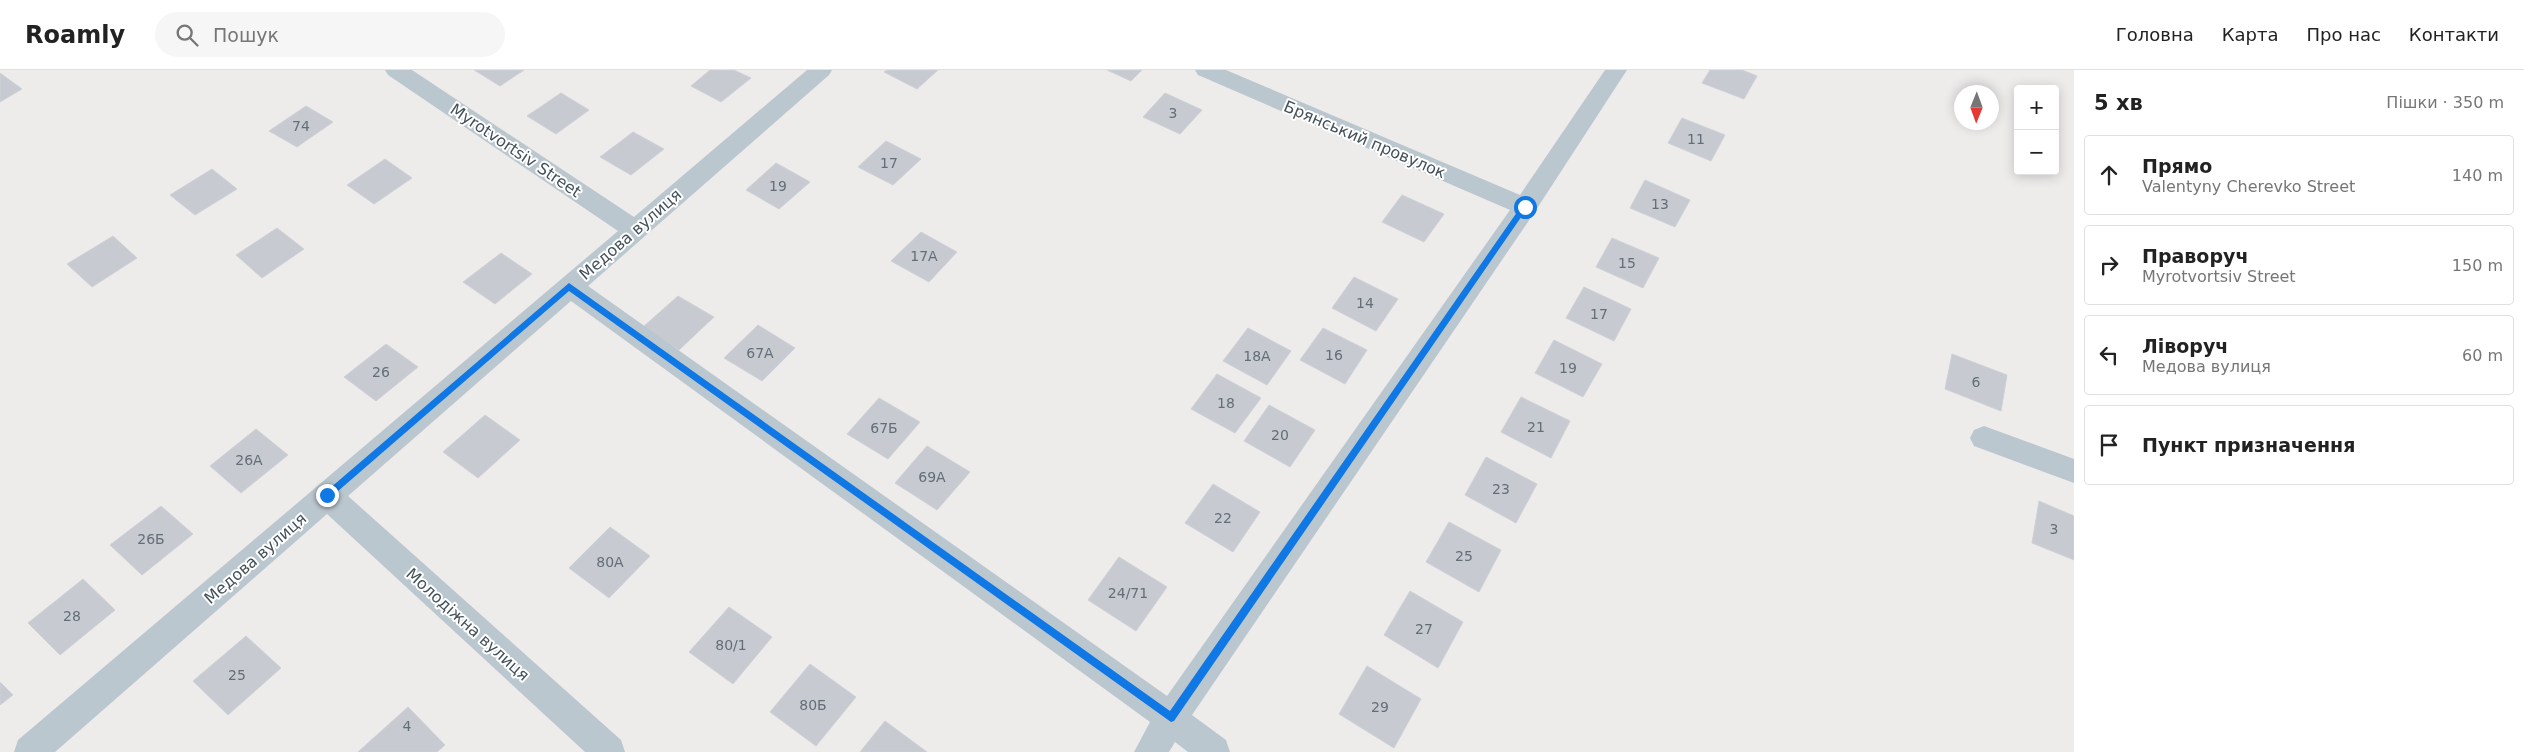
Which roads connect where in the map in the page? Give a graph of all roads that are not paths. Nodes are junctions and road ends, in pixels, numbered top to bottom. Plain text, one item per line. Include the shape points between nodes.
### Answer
1 (396, 70) edge
2 (821, 70) edge
3 (1206, 70) edge
4 (1616, 70) edge
5 (1525, 207) junction
6 (635, 230) junction
7 (569, 286) junction
8 (1984, 438) dead end
9 (2074, 471) edge
10 (327, 495) junction
11 (1171, 718) junction
12 (30, 752) edge
13 (609, 752) edge
14 (1150, 752) edge
15 (1214, 752) edge

1 - 6 street, Myrotvortsiv Street
2 - 6 street, Медова вулиця
3 - 5 street, Брянський провулок
4 - 5 street
5 - 11 street
6 - 7 street, Медова вулиця
7 - 10 street, Медова вулиця
7 - 11 street
8 - 9 street
10 - 12 street, Медова вулиця
10 - 13 street, Молодіжна вулиця
11 - 14 street
11 - 15 street

